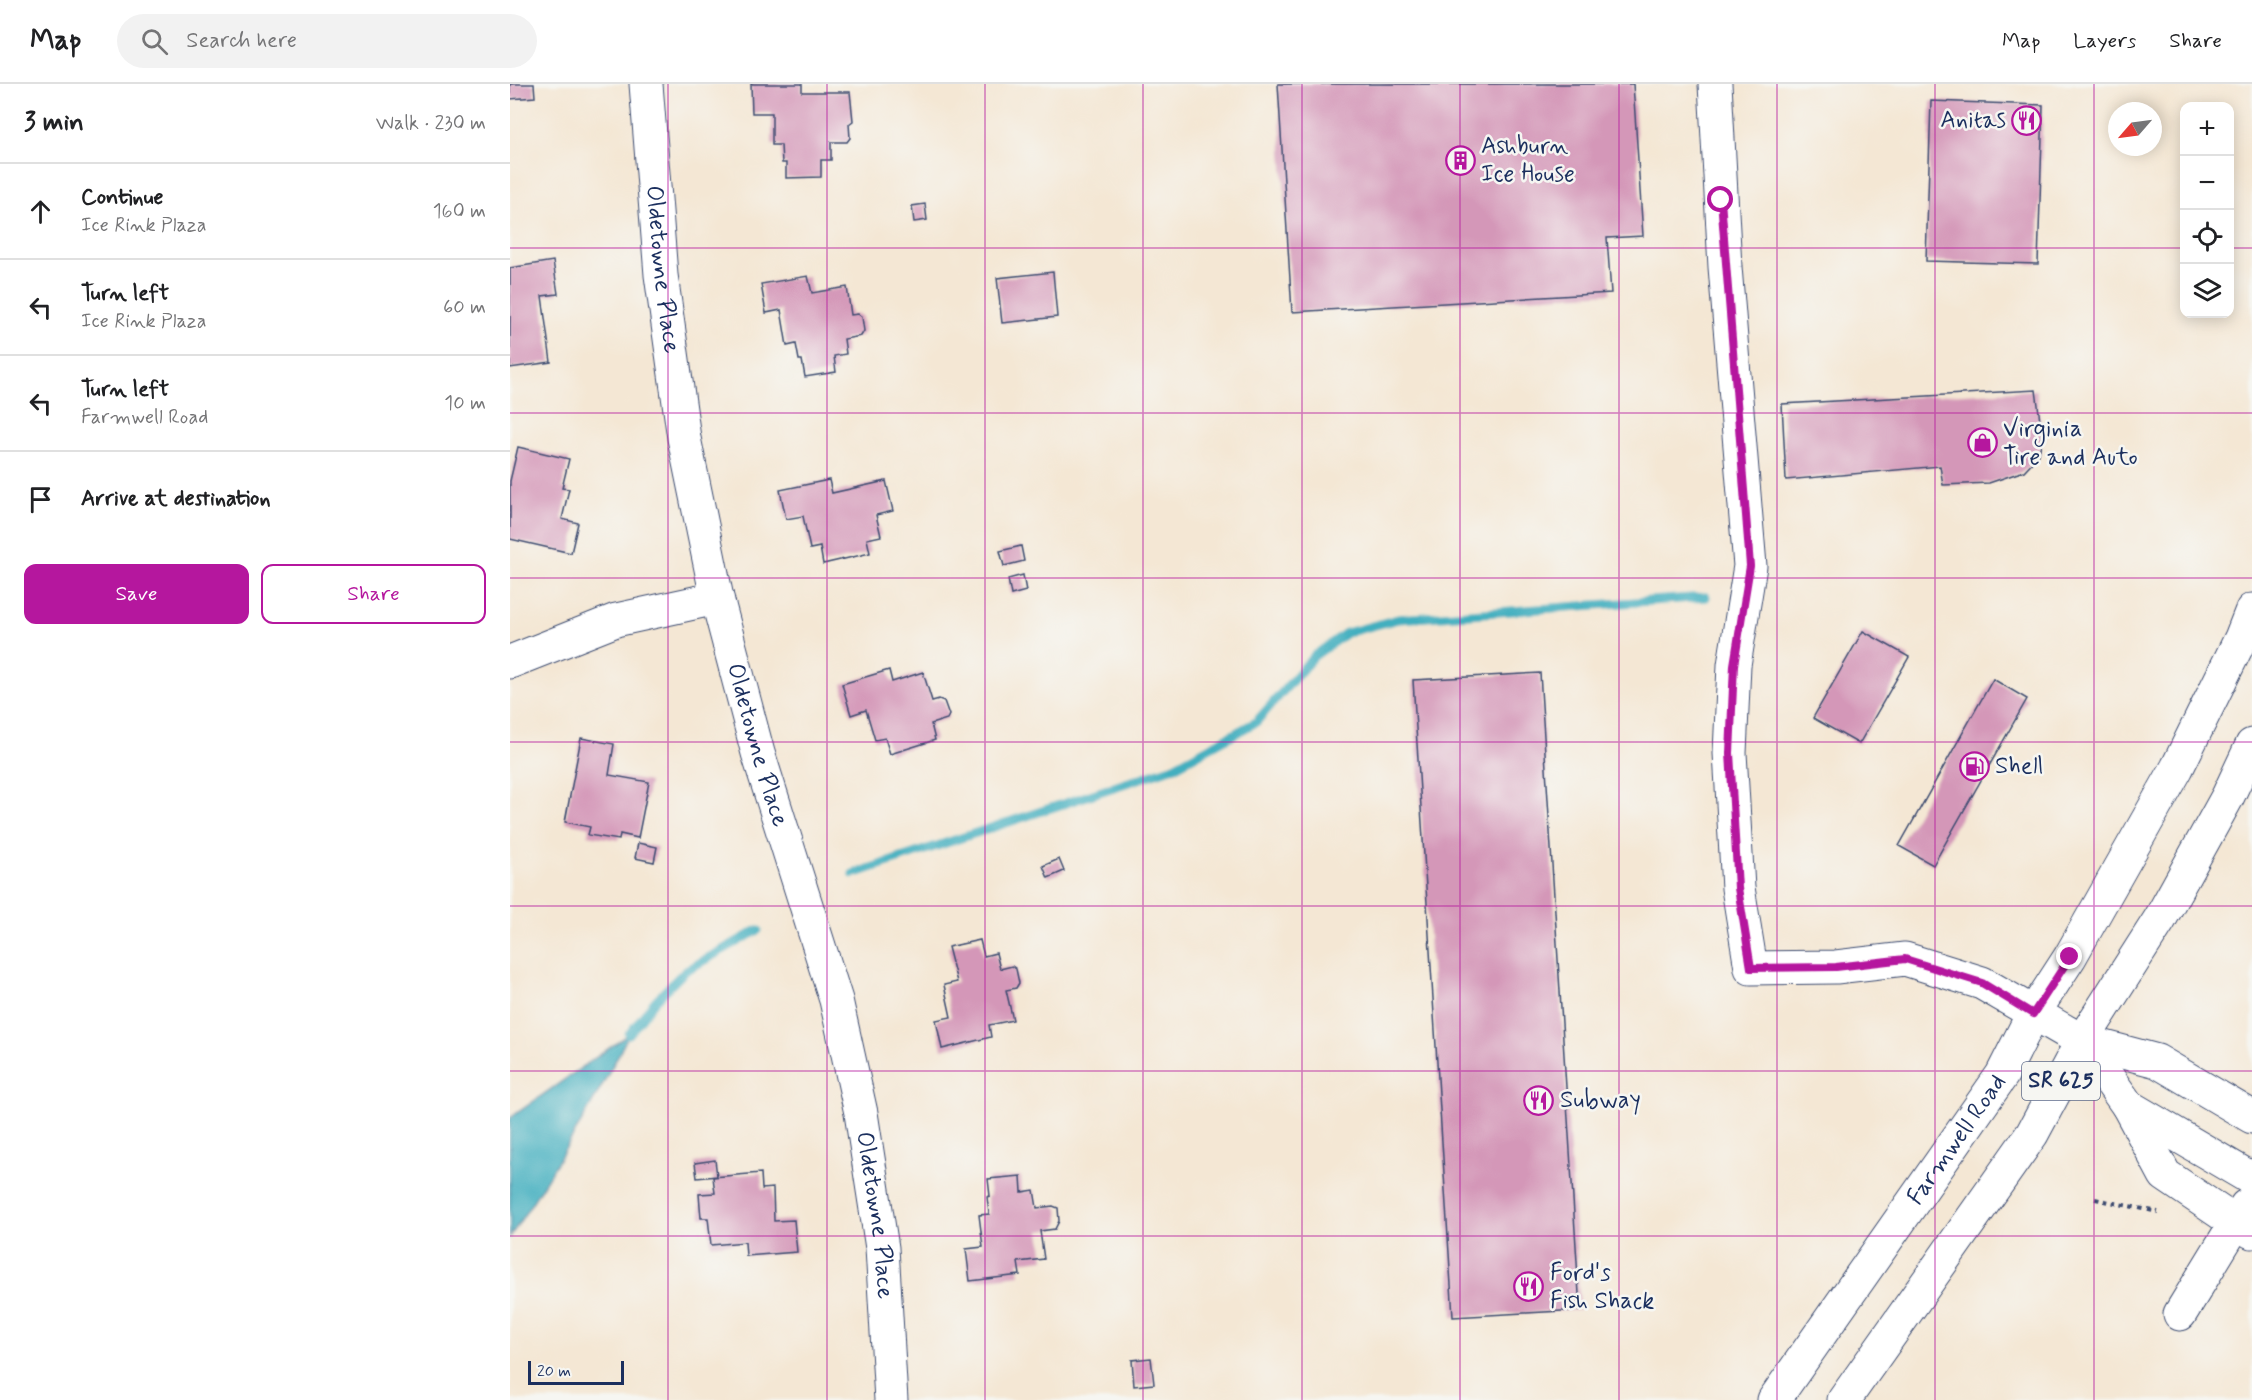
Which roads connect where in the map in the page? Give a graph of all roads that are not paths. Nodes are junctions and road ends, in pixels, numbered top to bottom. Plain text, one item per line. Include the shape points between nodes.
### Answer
1 (646, 84) edge
2 (1715, 84) edge
3 (717, 598) junction
4 (2252, 610) edge
5 (510, 662) edge
6 (2252, 745) edge
7 (2033, 1014) junction
8 (2082, 1041) junction
9 (2128, 1106) junction
10 (2252, 1117) edge
11 (2252, 1179) edge
12 (2246, 1217) edge
13 (2180, 1314) dead end
14 (891, 1400) edge
15 (1774, 1400) edge
16 (1844, 1400) edge

1 - 3 street, Oldetowne Place via 661,275 684,438
2 - 7 street via 1725,267 1750,566 1734,665 1730,753 1738,888 1751,968 1836,967 1905,959 1982,983
3 - 5 street via 616,620
3 - 14 street, Oldetowne Place via 758,753 836,1000 861,1113 882,1248
4 - 7 street, Farmwell Road / SR 625 via 2177,768 2070,957
6 - 8 street, SR 625 via 2160,919
7 - 8 street
7 - 15 street, Farmwell Road / SR 625 via 2002,1075
8 - 9 street
8 - 10 street via 2157,1061
8 - 16 street, SR 625 via 2032,1134
9 - 11 street
9 - 12 street via 2165,1175
12 - 13 street

